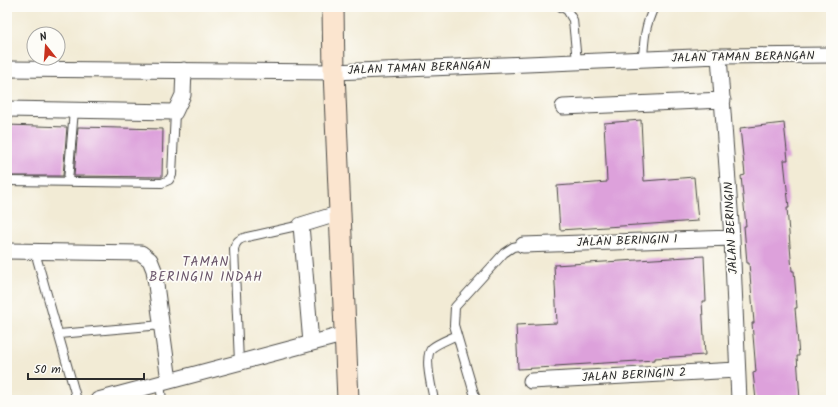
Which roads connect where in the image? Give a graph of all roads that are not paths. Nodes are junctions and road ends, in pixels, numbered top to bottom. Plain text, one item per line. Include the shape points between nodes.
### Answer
1 (333, 7) edge
2 (561, 7) edge
3 (654, 7) edge
4 (831, 54) edge
5 (719, 56) junction
6 (643, 60) junction
7 (577, 62) junction
8 (7, 69) edge
9 (184, 70) junction
10 (334, 72) junction
11 (722, 100) junction
12 (563, 107) dead end
13 (7, 109) edge
14 (74, 110) junction
15 (175, 112) junction
16 (7, 181) edge
17 (68, 181) junction
18 (340, 213) junction
19 (301, 225) junction
20 (732, 238) junction
21 (523, 245) joint
22 (7, 251) edge
23 (35, 252) junction
24 (162, 325) junction
25 (59, 334) junction
26 (346, 334) junction
27 (457, 335) junction
28 (311, 343) junction
29 (239, 362) junction
30 (737, 370) junction
31 (531, 381) dead end
32 (164, 382) junction
33 (77, 400) edge
34 (98, 400) edge
35 (162, 400) edge
36 (348, 400) edge
37 (434, 400) edge
38 (476, 400) edge
39 (739, 400) edge

1 - 10 street
2 - 7 lane via 567,10 573,20
3 - 6 lane via 644,32
4 - 5 street, JALAN TAMAN BERANGAN
5 - 6 street, JALAN TAMAN BERANGAN
5 - 11 street, JALAN BERINGIN
6 - 7 street, JALAN TAMAN BERANGAN
7 - 10 street, JALAN TAMAN BERANGAN
8 - 9 street, JALAN TAMAN BERANGAN
9 - 10 street, JALAN TAMAN BERANGAN
9 - 15 street via 183,95
10 - 18 street
11 - 12 street
11 - 20 street, JALAN BERINGIN
13 - 14 street
14 - 15 street
14 - 17 lane
15 - 17 lane via 172,175 169,180 162,183
16 - 17 lane
18 - 19 street
18 - 26 street
19 - 28 street
19 - 29 lane via 239,239 236,243 234,249
20 - 21 street, JALAN BERINGIN 1
20 - 30 street, JALAN BERINGIN
21 - 27 lane via 504,253 455,307 454,325
22 - 23 street
23 - 24 street via 141,253 150,260 154,270
23 - 25 lane
24 - 25 lane
24 - 32 street
25 - 33 lane
26 - 28 street
26 - 36 street
27 - 37 lane via 433,347 428,354
27 - 38 lane
28 - 29 street
29 - 32 street
30 - 31 street, JALAN BERINGIN 2
30 - 39 street, JALAN BERINGIN
32 - 34 street
32 - 35 lane

